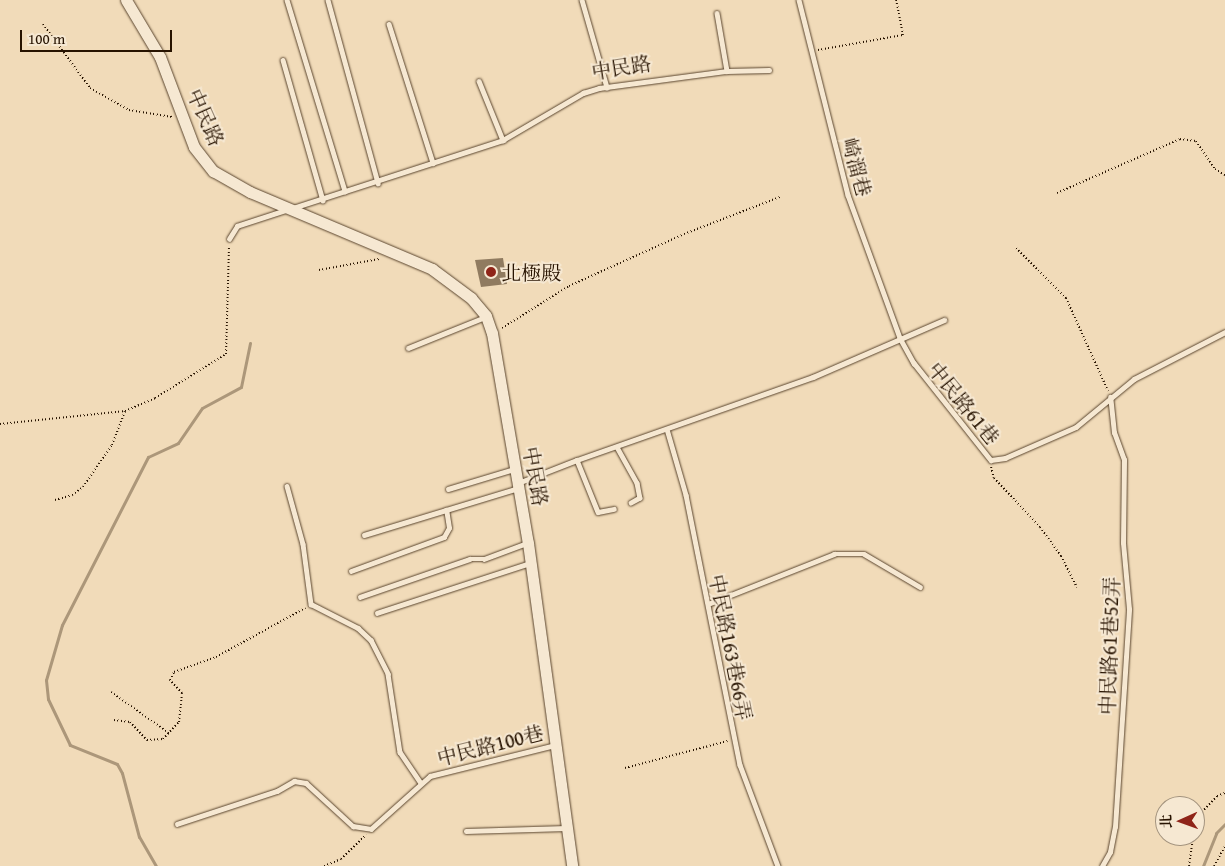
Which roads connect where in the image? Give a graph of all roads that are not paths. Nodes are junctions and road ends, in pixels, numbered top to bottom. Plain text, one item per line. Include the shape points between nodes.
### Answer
1 (126, 0) edge
2 (287, 0) edge
3 (328, 0) edge
4 (582, 0) edge
5 (799, 0) edge
6 (718, 13) dead end
7 (388, 24) dead end
8 (283, 60) dead end
9 (769, 70) dead end
10 (727, 71) junction
11 (479, 81) dead end
12 (607, 87) junction
13 (503, 140) junction
14 (433, 163) junction
15 (378, 182) junction
16 (345, 191) junction
17 (323, 200) junction
18 (292, 208) junction
19 (229, 238) road end
20 (486, 316) junction
21 (944, 320) dead end
22 (1225, 332) edge
23 (900, 338) junction
24 (408, 348) dead end
25 (1110, 397) junction
26 (667, 429) junction
27 (617, 447) junction
28 (577, 460) junction
29 (515, 469) junction
30 (518, 483) junction
31 (288, 486) dead end
32 (448, 489) dead end
33 (630, 503) dead end
34 (614, 509) dead end
35 (446, 510) junction
36 (364, 535) dead end
37 (528, 543) junction
38 (531, 562) junction
39 (351, 572) dead end
40 (920, 587) dead end
41 (360, 597) dead end
42 (708, 604) junction
43 (377, 613) dead end
44 (556, 744) junction
45 (420, 782) junction
46 (177, 824) dead end
47 (567, 828) junction
48 (466, 831) dead end
49 (572, 866) edge
50 (778, 866) edge
51 (1102, 866) edge

1 - 18 street, 中民路 via 160,57 194,147 213,171 250,192
2 - 16 lane
3 - 15 lane
4 - 12 lane
5 - 23 lane, 崎溜巷 via 848,195
6 - 10 lane
7 - 14 lane
8 - 17 lane
9 - 10 lane, 中民路
10 - 12 lane, 中民路
11 - 13 lane
12 - 13 lane, 中民路 via 583,93
13 - 14 lane, 中民路
14 - 15 lane, 中民路
15 - 16 lane, 中民路
16 - 17 lane, 中民路
17 - 18 lane, 中民路
18 - 19 lane, 中民路 via 237,226
18 - 20 street, 中民路 via 432,269 471,298
20 - 24 lane
20 - 29 street, 中民路 via 492,333
21 - 23 lane
22 - 25 lane, 中民路61巷 via 1134,379
23 - 25 lane, 中民路61巷 via 929,384 991,460 1005,458 1076,427
23 - 26 lane via 813,377
25 - 51 lane, 中民路61巷52弄 via 1114,433 1124,460 1122,543 1129,609 1115,827 1110,852
26 - 27 lane
26 - 42 lane, 中民路163巷66弄 via 686,496
27 - 28 lane
27 - 33 lane via 637,483 640,498
28 - 30 lane
28 - 34 lane via 598,512
29 - 30 street, 中民路
29 - 32 lane
30 - 35 lane via 515,490
30 - 37 street, 中民路
31 - 45 lane via 303,544 312,604 358,628 371,640 388,674 400,752
35 - 36 lane
35 - 39 lane via 449,528 444,537
37 - 38 street, 中民路
37 - 41 lane via 484,559 470,559
38 - 43 lane
38 - 44 street, 中民路
40 - 42 lane via 864,554 834,554
42 - 50 lane, 中民路163巷66弄 via 734,739 756,815
44 - 45 lane, 中民路100巷 via 430,776
44 - 47 street, 中民路
45 - 46 lane, 中民路100巷 via 371,830 353,826 306,783 294,781 277,791
47 - 48 lane
47 - 49 street, 中民路

